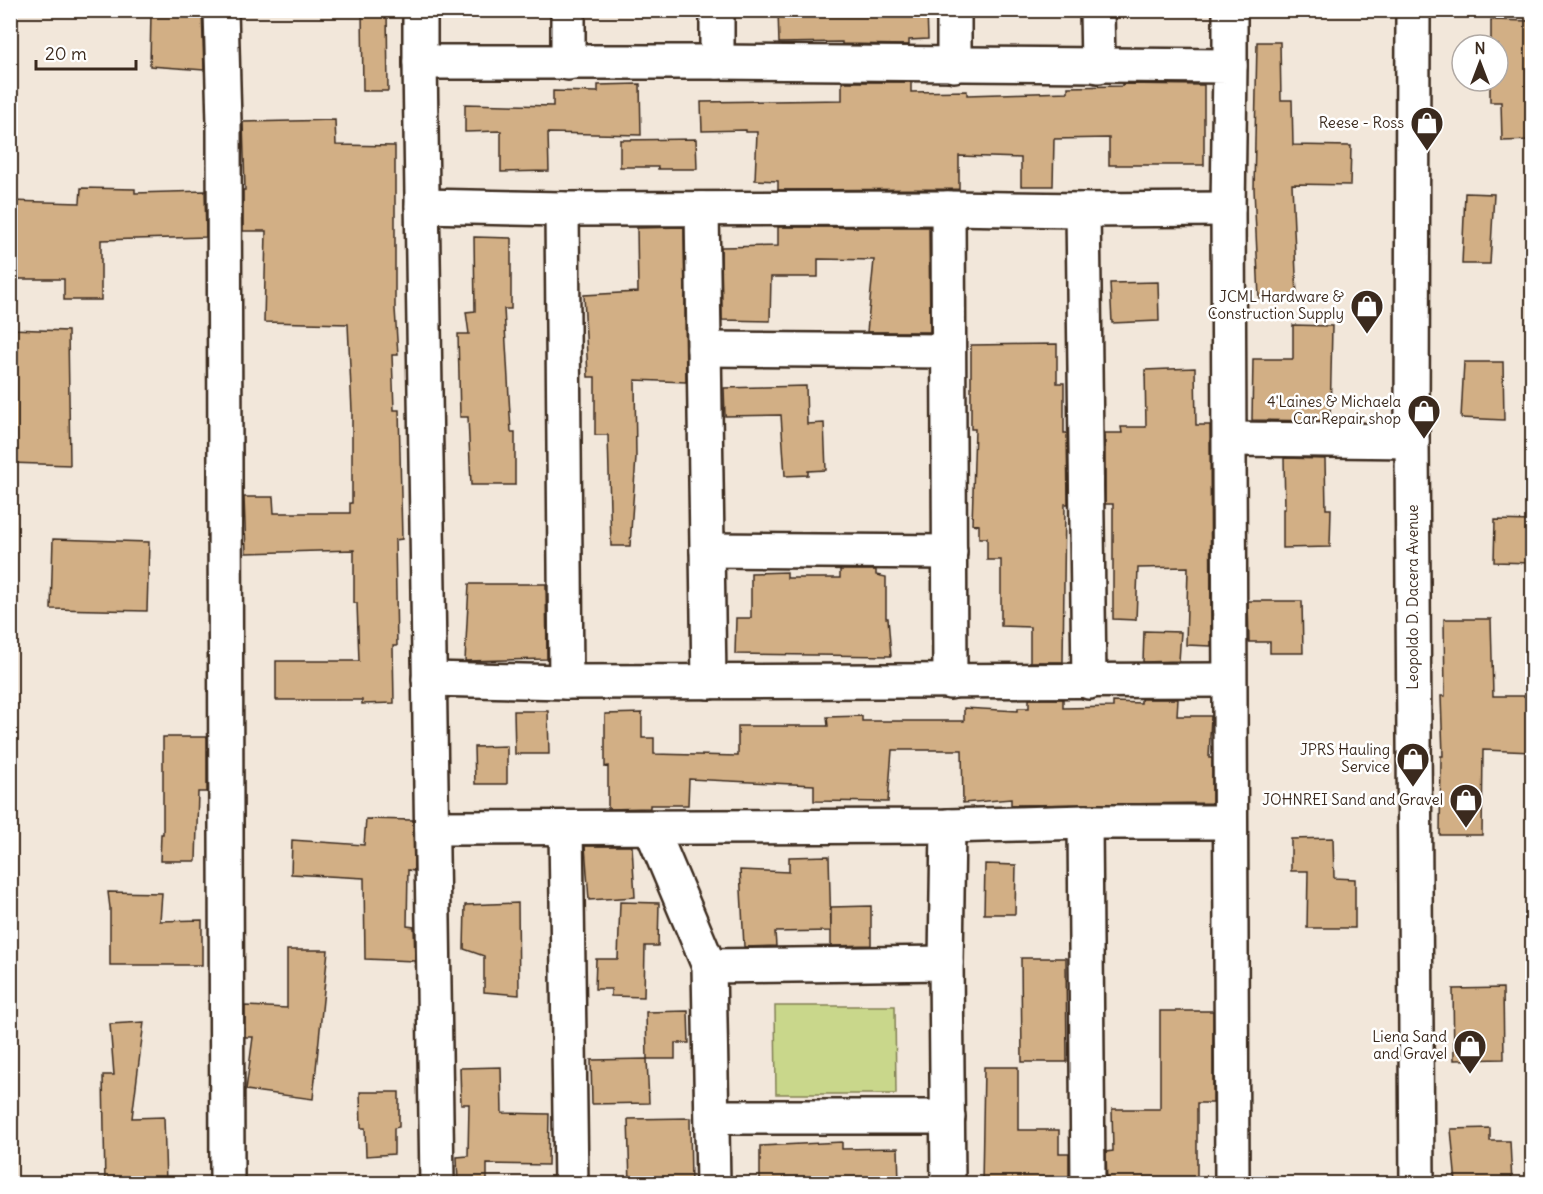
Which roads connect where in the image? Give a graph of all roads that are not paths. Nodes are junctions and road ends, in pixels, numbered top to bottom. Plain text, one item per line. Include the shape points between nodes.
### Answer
1 (221, 10) edge
2 (420, 10) edge
3 (568, 10) edge
4 (717, 10) edge
5 (954, 10) edge
6 (1097, 10) edge
7 (1230, 10) edge
8 (1413, 10) edge
9 (420, 62) junction
10 (717, 62) junction
11 (568, 63) junction
12 (954, 65) junction
13 (1098, 66) junction
14 (1230, 66) junction
15 (422, 206) junction
16 (948, 208) junction
17 (562, 209) junction
18 (702, 209) junction
19 (1228, 209) junction
20 (1083, 210) junction
21 (704, 349) junction
22 (948, 351) junction
23 (1230, 439) junction
24 (1412, 441) junction
25 (707, 550) junction
26 (950, 552) junction
27 (429, 679) junction
28 (1229, 680) junction
29 (566, 682) junction
30 (709, 682) junction
31 (950, 682) junction
32 (1089, 682) junction
33 (1085, 822) junction
34 (1230, 822) junction
35 (948, 826) junction
36 (432, 828) junction
37 (566, 828) junction
38 (651, 828) junction
39 (946, 963) junction
40 (710, 966) junction
41 (713, 1117) junction
42 (948, 1117) junction
43 (227, 1184) edge
44 (437, 1184) edge
45 (571, 1184) edge
46 (713, 1184) edge
47 (948, 1184) edge
48 (1088, 1184) edge
49 (1232, 1184) edge
50 (1417, 1184) edge

1 - 43 street
2 - 9 street
3 - 11 street
4 - 10 street
5 - 12 street
6 - 13 street
7 - 14 street
8 - 24 street, Leopoldo D. Dacera Avenue
9 - 11 street
9 - 15 street
10 - 11 street
10 - 12 street
12 - 13 street
13 - 14 street
14 - 19 street
15 - 17 street
15 - 27 street
16 - 18 street
16 - 20 street
16 - 22 street
17 - 18 street
17 - 29 street
18 - 21 street
19 - 20 street
19 - 23 street
20 - 32 street
21 - 22 street
21 - 25 street
22 - 26 street
23 - 24 street
23 - 28 street
24 - 50 street, Leopoldo D. Dacera Avenue
25 - 26 street
25 - 30 street
26 - 31 street
27 - 29 street
27 - 36 street
28 - 32 street
28 - 34 street
29 - 30 street
30 - 31 street
31 - 32 street
33 - 34 street
33 - 35 street
33 - 48 street
34 - 49 street
35 - 38 street
35 - 39 street
36 - 37 street
36 - 44 street
37 - 38 street
37 - 45 street
38 - 40 street
39 - 40 street
39 - 42 street
40 - 41 street
41 - 42 street
41 - 46 street
42 - 47 street

